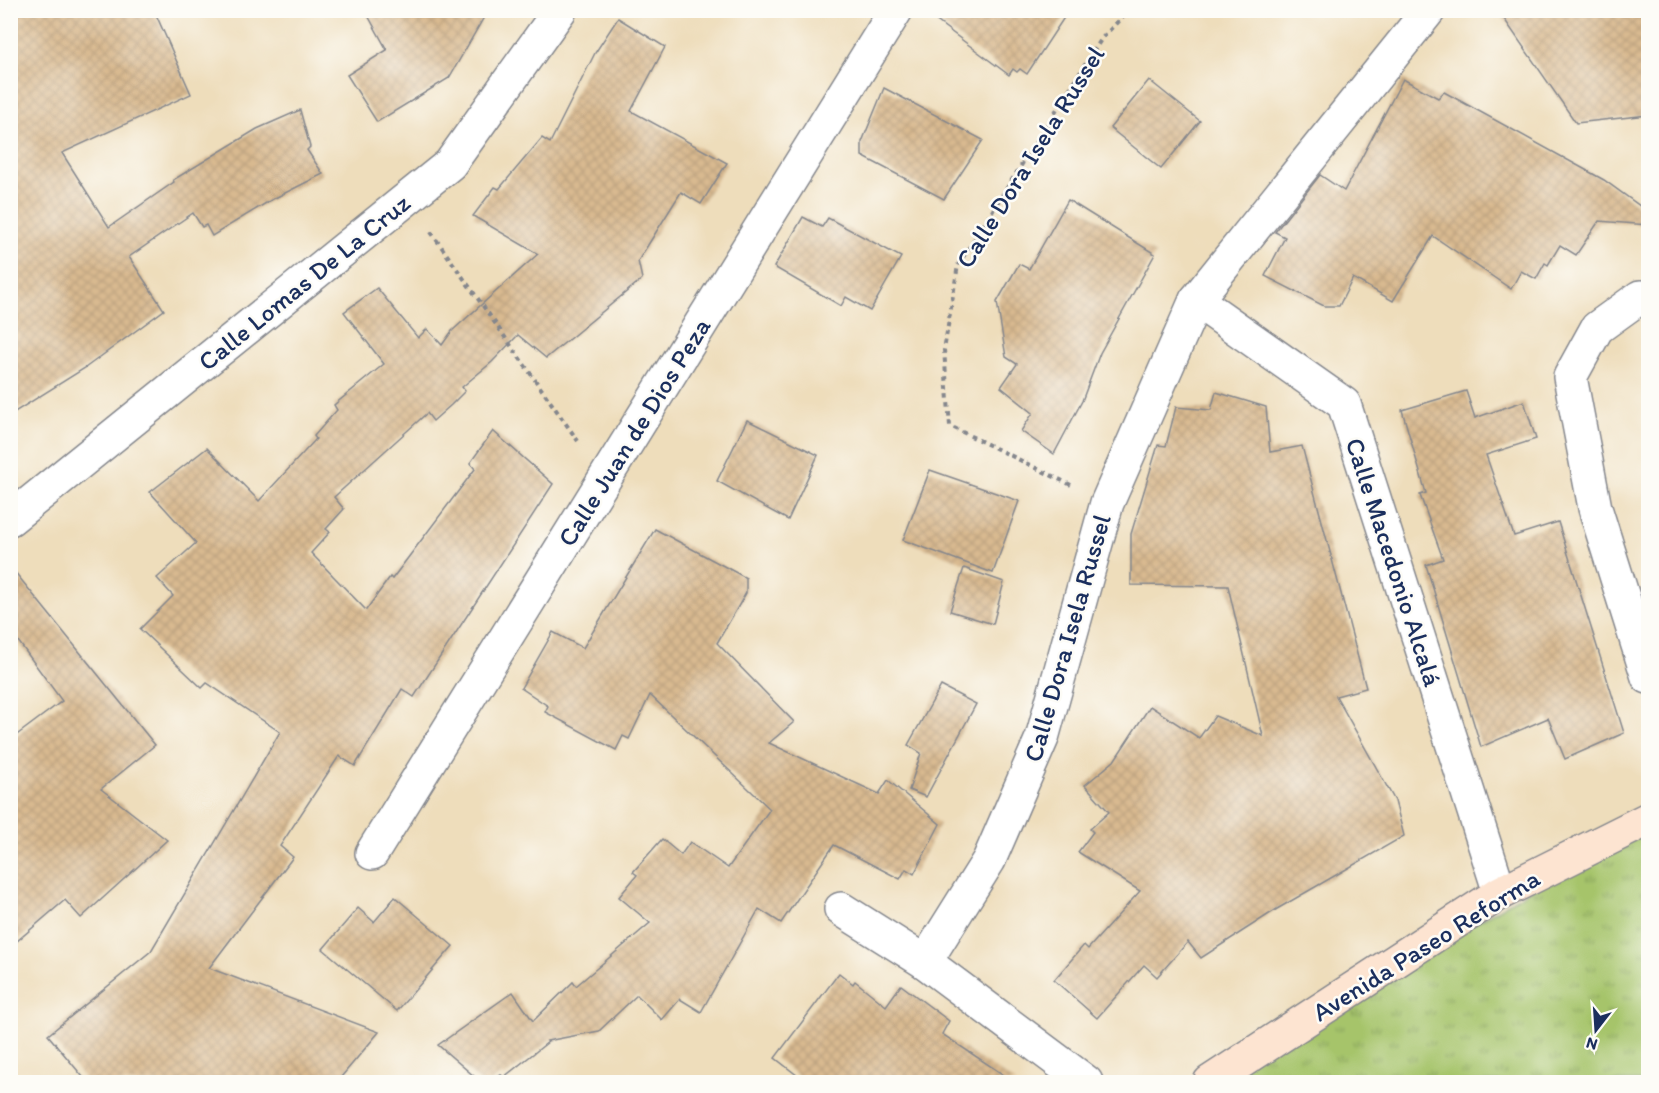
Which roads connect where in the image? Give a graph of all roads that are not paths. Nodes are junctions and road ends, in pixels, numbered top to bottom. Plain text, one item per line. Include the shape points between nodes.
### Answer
1 (560, 10) edge
2 (896, 10) edge
3 (1429, 10) edge
4 (1648, 297) edge
5 (1196, 300) junction
6 (10, 519) edge
7 (1648, 677) edge
8 (1648, 819) edge
9 (372, 853) dead end
10 (1500, 893) junction
11 (841, 909) dead end
12 (925, 963) junction
13 (1086, 1083) edge
14 (1210, 1083) edge

1 - 6 street, Calle Lomas De La Cruz via 450,164
2 - 9 street, Calle Juan de Dios Peza
3 - 5 street, Calle Dora Isela Russel
4 - 7 street via 1640,297 1597,327 1570,377 1595,508
5 - 10 street, Calle Macedonio Alcalá via 1344,404
5 - 12 street, Calle Dora Isela Russel via 1107,502 1042,738 989,860
8 - 10 main road, Avenida Paseo Reforma
10 - 14 main road, Avenida Paseo Reforma
11 - 12 street
12 - 13 street

